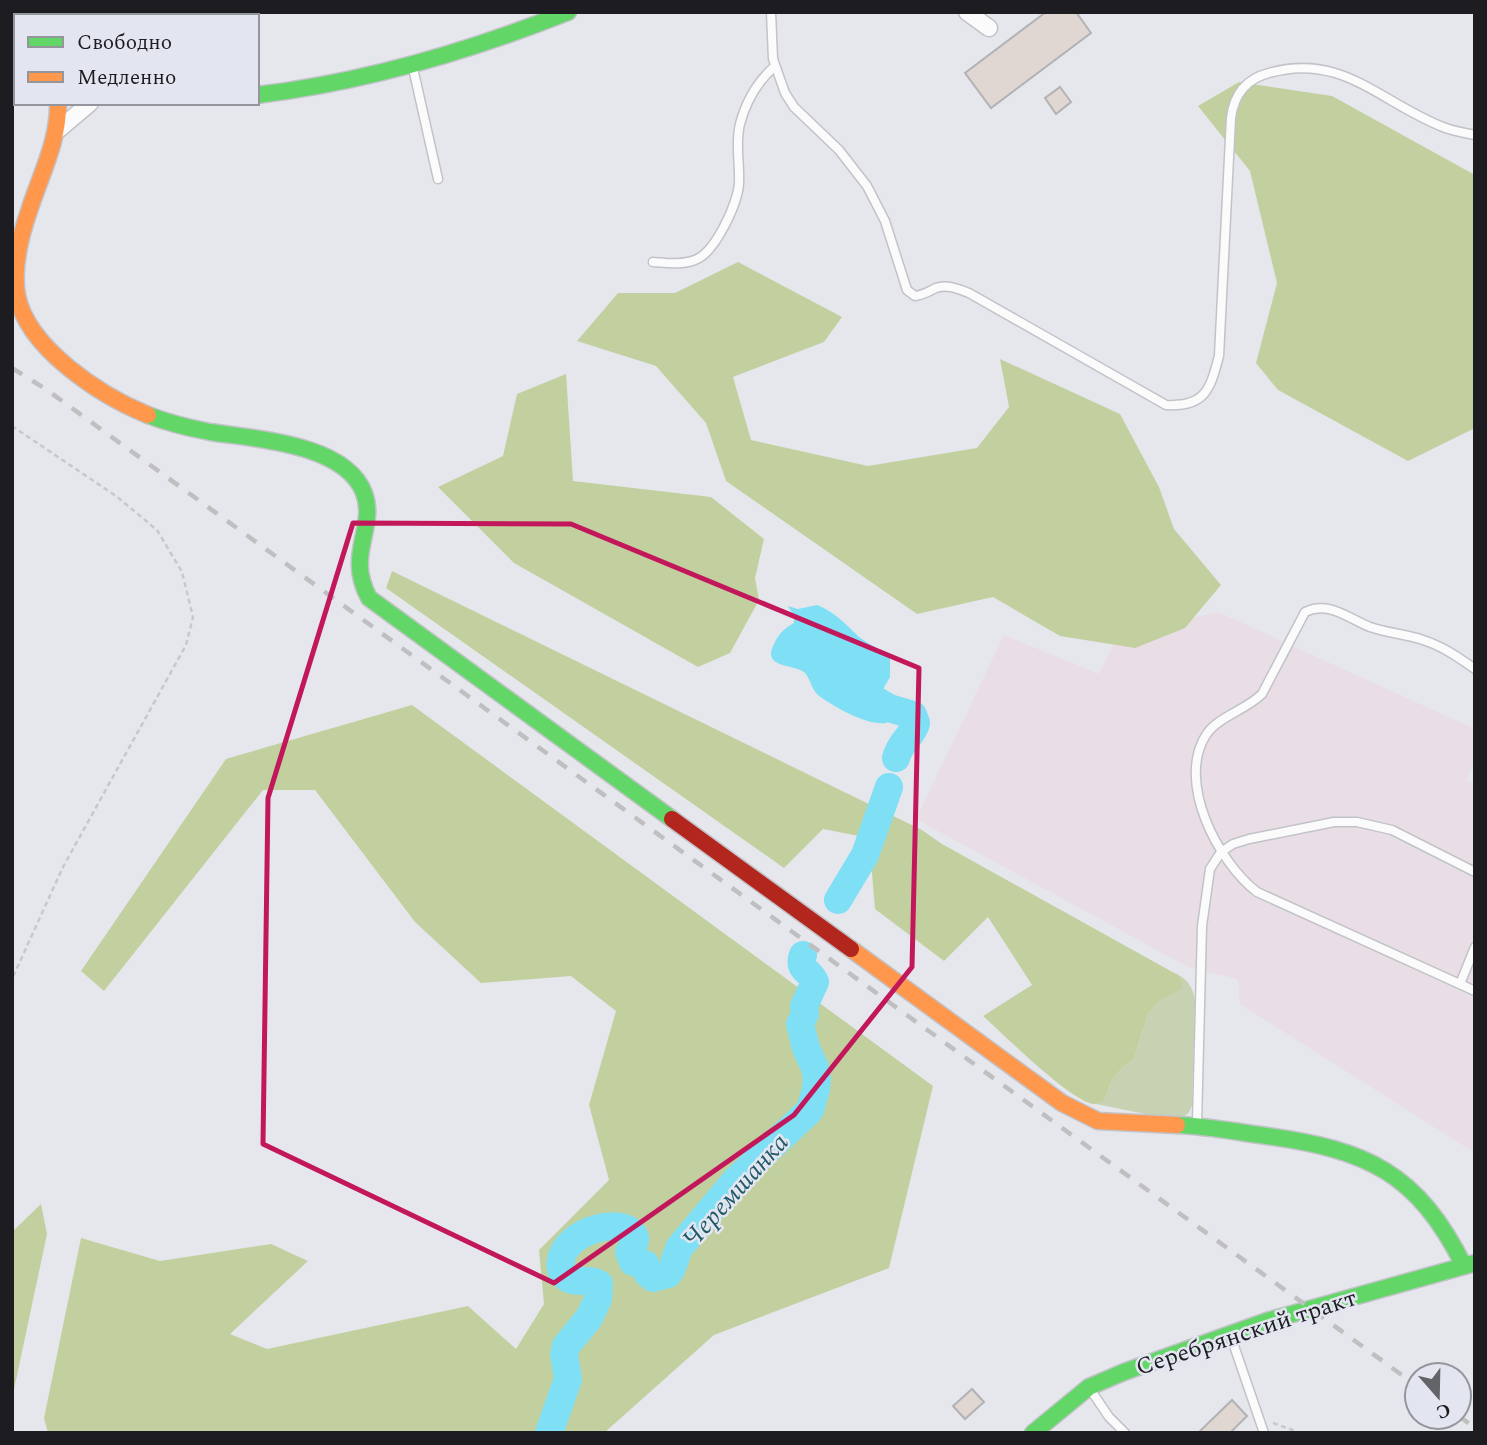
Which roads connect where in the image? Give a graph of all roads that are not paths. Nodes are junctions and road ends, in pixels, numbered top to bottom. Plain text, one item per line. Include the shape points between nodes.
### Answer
1 (568, 12) edge
2 (771, 12) edge
3 (967, 12) edge
4 (989, 29) dead end
5 (412, 65) junction
6 (775, 66) junction
7 (259, 94) edge
8 (58, 105) edge
9 (88, 105) edge
10 (57, 131) junction
11 (1475, 135) edge
12 (438, 179) dead end
13 (653, 261) dead end
14 (1475, 669) edge
15 (1220, 852) junction
16 (1475, 872) edge
17 (1475, 947) edge
18 (1460, 984) junction
19 (1475, 991) edge
20 (1197, 1126) junction
21 (1469, 1264) edge
22 (1230, 1334) junction
23 (1089, 1387) junction
24 (1033, 1433) edge
25 (1125, 1433) edge
26 (1265, 1433) edge

1 - 5 street
2 - 6 lane
3 - 4 street
5 - 7 street via 313,88
5 - 12 lane
6 - 11 lane via 794,107 839,150 867,186 885,220 907,290 915,296 939,287 969,293 1166,405 1186,406 1198,399 1214,376 1219,356 1231,118 1234,99 1255,76 1304,66 1328,70 1443,127
6 - 13 lane via 750,97 739,126 739,185 734,206 713,245 697,260
8 - 10 street
9 - 10 street
10 - 20 street via 25,225 16,270 17,292 21,310 34,331 69,367 114,399 165,422 296,444 338,464 363,488 368,503 357,578 369,598 1071,1108 1114,1124
14 - 15 lane via 1424,640 1371,627 1330,609 1316,607 1306,612 1262,694 1217,723 1202,745 1199,799
15 - 16 lane via 1250,839 1334,822 1357,822 1392,830
15 - 18 lane via 1257,892
15 - 20 lane via 1210,869 1202,926
17 - 18 lane
18 - 19 lane
20 - 21 street via 1304,1141 1364,1158 1388,1171 1422,1200
21 - 22 street, Серебрянский тракт
22 - 23 street, Серебрянский тракт
22 - 26 lane
23 - 24 street, Серебрянский тракт
23 - 25 lane

